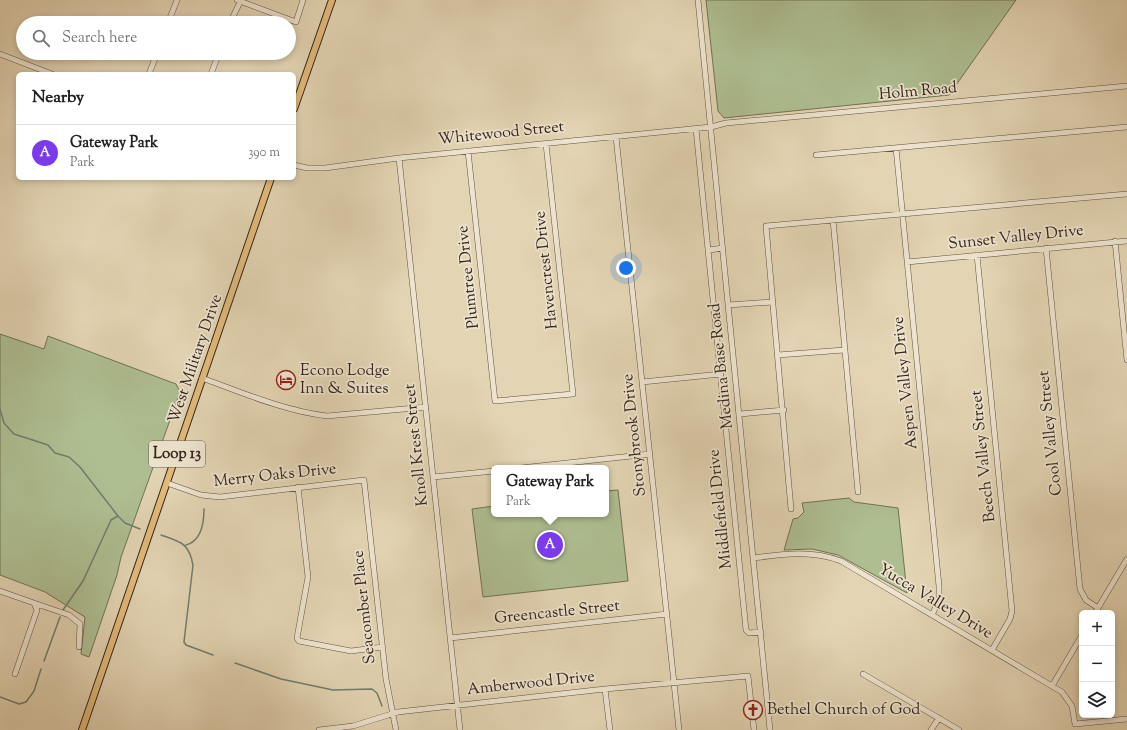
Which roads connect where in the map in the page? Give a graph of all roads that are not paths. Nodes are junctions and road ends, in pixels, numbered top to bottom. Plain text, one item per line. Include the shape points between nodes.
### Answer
1 (177, 0) edge
2 (239, 0) edge
3 (303, 0) edge
4 (332, 0) edge
5 (698, 0) edge
6 (171, 16) edge
7 (233, 16) edge
8 (280, 16) edge
9 (296, 22) edge
10 (0, 54) edge
11 (154, 60) edge
12 (216, 60) edge
13 (47, 72) edge
14 (150, 72) edge
15 (212, 72) edge
16 (1127, 86) edge
17 (296, 103) edge
18 (711, 127) junction
19 (1127, 127) edge
20 (696, 129) junction
21 (616, 137) junction
22 (546, 144) junction
23 (896, 148) junction
24 (468, 151) junction
25 (816, 155) dead end
26 (399, 158) junction
27 (296, 165) edge
28 (270, 180) edge
29 (1127, 194) edge
30 (902, 213) junction
31 (833, 220) junction
32 (1127, 240) edge
33 (1115, 242) junction
34 (723, 248) junction
35 (1046, 248) junction
36 (709, 250) junction
37 (977, 255) junction
38 (907, 262) junction
39 (773, 302) junction
40 (728, 305) junction
41 (844, 350) junction
42 (778, 355) junction
43 (1127, 360) edge
44 (721, 374) junction
45 (202, 378) junction
46 (642, 382) junction
47 (495, 401) joint
48 (426, 407) junction
49 (784, 410) junction
50 (740, 414) junction
51 (650, 454) junction
52 (549, 465) edge
53 (491, 471) edge
54 (433, 477) junction
55 (364, 480) joint
56 (167, 483) junction
57 (298, 487) junction
58 (858, 492) dead end
59 (792, 509) dead end
60 (753, 558) junction
61 (1127, 559) edge
62 (0, 591) edge
63 (34, 603) junction
64 (1098, 608) joint
65 (667, 614) junction
66 (932, 615) junction
67 (761, 632) junction
68 (450, 638) junction
69 (1079, 640) edge
70 (79, 647) dead end
71 (382, 647) junction
72 (992, 650) junction
73 (15, 674) dead end
74 (863, 674) dead end
75 (674, 682) junction
76 (1052, 686) junction
77 (605, 689) junction
78 (458, 705) junction
79 (394, 712) junction
80 (939, 718) junction
81 (1127, 719) edge
82 (331, 729) edge
83 (82, 730) edge
84 (319, 730) edge
85 (396, 730) edge
86 (460, 730) edge
87 (610, 730) edge
88 (679, 730) edge
89 (754, 730) edge
90 (770, 730) edge
91 (931, 730) edge
92 (959, 730) edge

1 - 6 street
2 - 7 street
2 - 8 street
3 - 9 street
4 - 17 main road
5 - 18 street, Medina Base Road
10 - 13 street
11 - 14 street
12 - 15 street
16 - 18 street, Holm Road via 726,123
18 - 20 street, Whitewood Street
18 - 34 street, Medina Base Road
19 - 23 street
20 - 21 street, Whitewood Street
20 - 36 street, Middlefield Drive
21 - 22 street, Whitewood Street
21 - 46 street, Stonybrook Drive
22 - 24 street, Whitewood Street
22 - 47 street, Havencrest Drive via 573,394
23 - 25 street
23 - 30 street, Aspen Valley Drive
24 - 26 street, Whitewood Street
24 - 47 street, Plumtree Drive
26 - 27 street, Whitewood Street via 325,168
26 - 48 street, Knoll Krest Street
28 - 45 main road, West Military Drive / Loop 13
29 - 30 street
30 - 31 street
30 - 38 street, Aspen Valley Drive
31 - 39 street via 766,226
31 - 41 street
32 - 33 street, Sunset Valley Drive
33 - 35 street, Sunset Valley Drive
33 - 43 street
34 - 36 street
34 - 40 street, Medina Base Road
35 - 37 street, Sunset Valley Drive
35 - 64 street, Cool Valley Street via 1080,589 1086,600
36 - 44 street, Middlefield Drive
37 - 38 street, Sunset Valley Drive
37 - 72 street, Beech Valley Street via 1012,611
38 - 66 street, Aspen Valley Drive via 939,586 939,600
39 - 40 street
39 - 42 street
40 - 50 street, Medina Base Road
41 - 42 street
41 - 58 street
42 - 49 street
44 - 46 street
44 - 67 street, Middlefield Drive via 746,630 749,633
45 - 48 street via 292,409 328,416
45 - 56 main road, West Military Drive / Loop 13
46 - 51 street, Stonybrook Drive
48 - 54 street, Knoll Krest Street
49 - 50 street
49 - 59 street
50 - 60 street, Medina Base Road
51 - 52 street
51 - 65 street, Stonybrook Drive
53 - 54 street
54 - 68 street, Knoll Krest Street
55 - 57 street, Merry Oaks Drive
55 - 71 street, Seacomber Place
56 - 57 street, Merry Oaks Drive via 201,495 220,497
56 - 83 main road, West Military Drive / Loop 13
57 - 71 street via 308,577 297,638 299,641 344,650 357,651
60 - 66 street, Yucca Valley Drive via 804,553 831,557
60 - 67 street, Medina Base Road
61 - 64 street
62 - 63 street
63 - 70 street via 69,615 80,624
63 - 73 street via 37,610
65 - 68 street, Greencastle Street
65 - 75 street, Stonybrook Drive
66 - 72 street, Yucca Valley Drive
67 - 90 street, Medina Base Road
68 - 78 street, Knoll Krest Street
69 - 76 street
71 - 79 street, Seacomber Place via 388,694
72 - 76 street, Yucca Valley Drive
74 - 80 street
75 - 77 street, Amberwood Drive
75 - 88 street, Stonybrook Drive
75 - 89 street, Amberwood Drive via 748,676
76 - 81 street, Yucca Valley Drive via 1070,701 1075,724
77 - 78 street, Amberwood Drive
77 - 87 street
78 - 79 street, Amberwood Drive
78 - 86 street, Knoll Krest Street
79 - 82 street, Amberwood Drive via 353,726
79 - 85 street, Seacomber Place
80 - 91 street
80 - 92 street
82 - 84 street, Amberwood Drive

